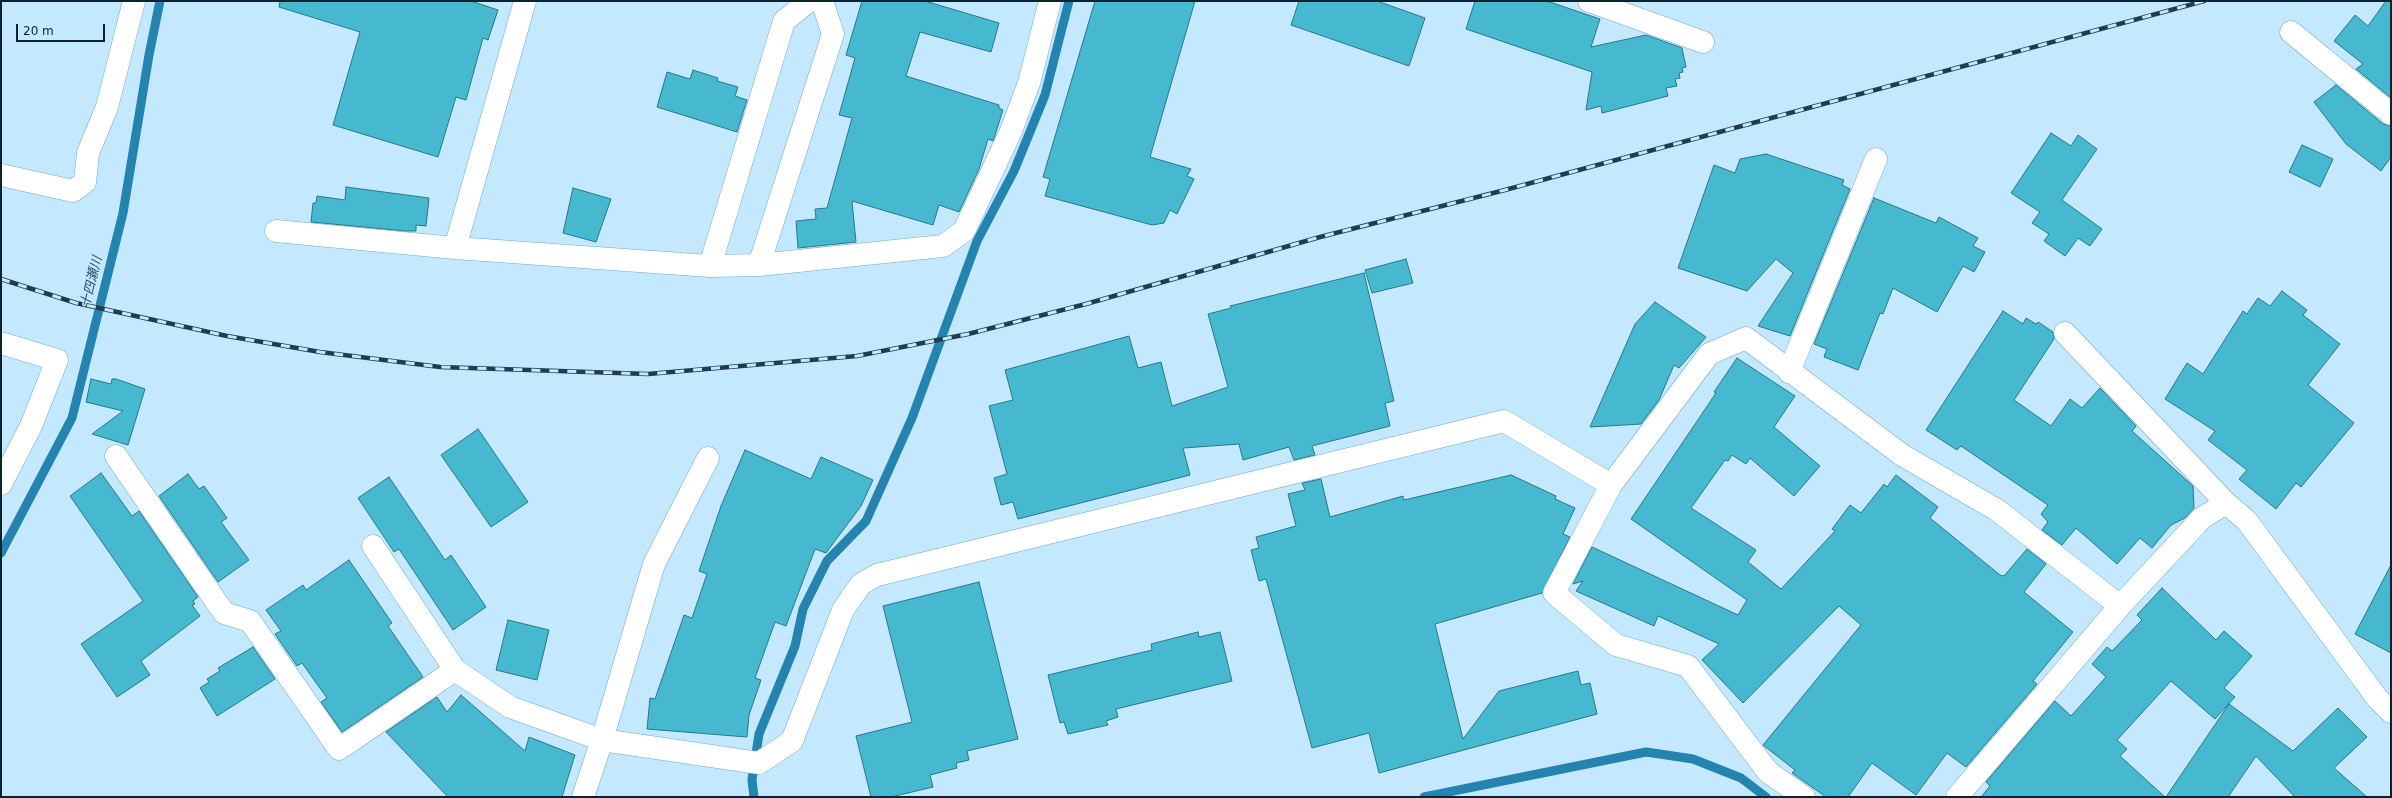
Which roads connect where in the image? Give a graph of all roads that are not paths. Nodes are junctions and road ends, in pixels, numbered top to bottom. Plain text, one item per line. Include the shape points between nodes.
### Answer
1 (134, 1) edge
2 (525, 1) edge
3 (809, 1) edge
4 (822, 1) edge
5 (1050, 1) edge
6 (1589, 1) edge
7 (2291, 32) dead end
8 (1703, 42) dead end
9 (2391, 114) edge
10 (1876, 159) dead end
11 (1, 175) edge
12 (276, 231) dead end
13 (455, 248) junction
14 (759, 265) junction
15 (710, 266) junction
16 (2065, 333) dead end
17 (1, 343) edge
18 (1789, 372) junction
19 (116, 456) dead end
20 (708, 458) dead end
21 (1, 484) edge
22 (1611, 485) junction
23 (2226, 503) junction
24 (373, 546) dead end
25 (2120, 606) junction
26 (455, 670) junction
27 (2391, 712) edge
28 (602, 740) junction
29 (583, 797) edge
30 (1804, 797) edge
31 (1957, 797) edge

1 - 11 street via 107,107 88,153 85,182 72,191
2 - 13 street
3 - 15 street via 784,21
4 - 14 street via 833,34
5 - 14 street via 1029,83 991,175 964,231 943,246
6 - 8 street
7 - 9 street
10 - 18 street
12 - 13 street
13 - 15 street
14 - 15 street
16 - 23 street
17 - 21 street via 57,360 31,426
18 - 22 street via 1746,338 1709,354
18 - 25 street via 1902,456 1997,510
19 - 26 street via 224,613 250,621 339,749
20 - 28 street via 654,564
22 - 28 street via 1504,421 877,575 861,584 843,610 792,741 759,763
22 - 30 street via 1554,593 1616,645 1688,666 1768,772
23 - 25 street via 2202,518
23 - 27 street via 2247,521 2377,698
24 - 26 street
25 - 31 street
26 - 28 street via 510,707
28 - 29 street

